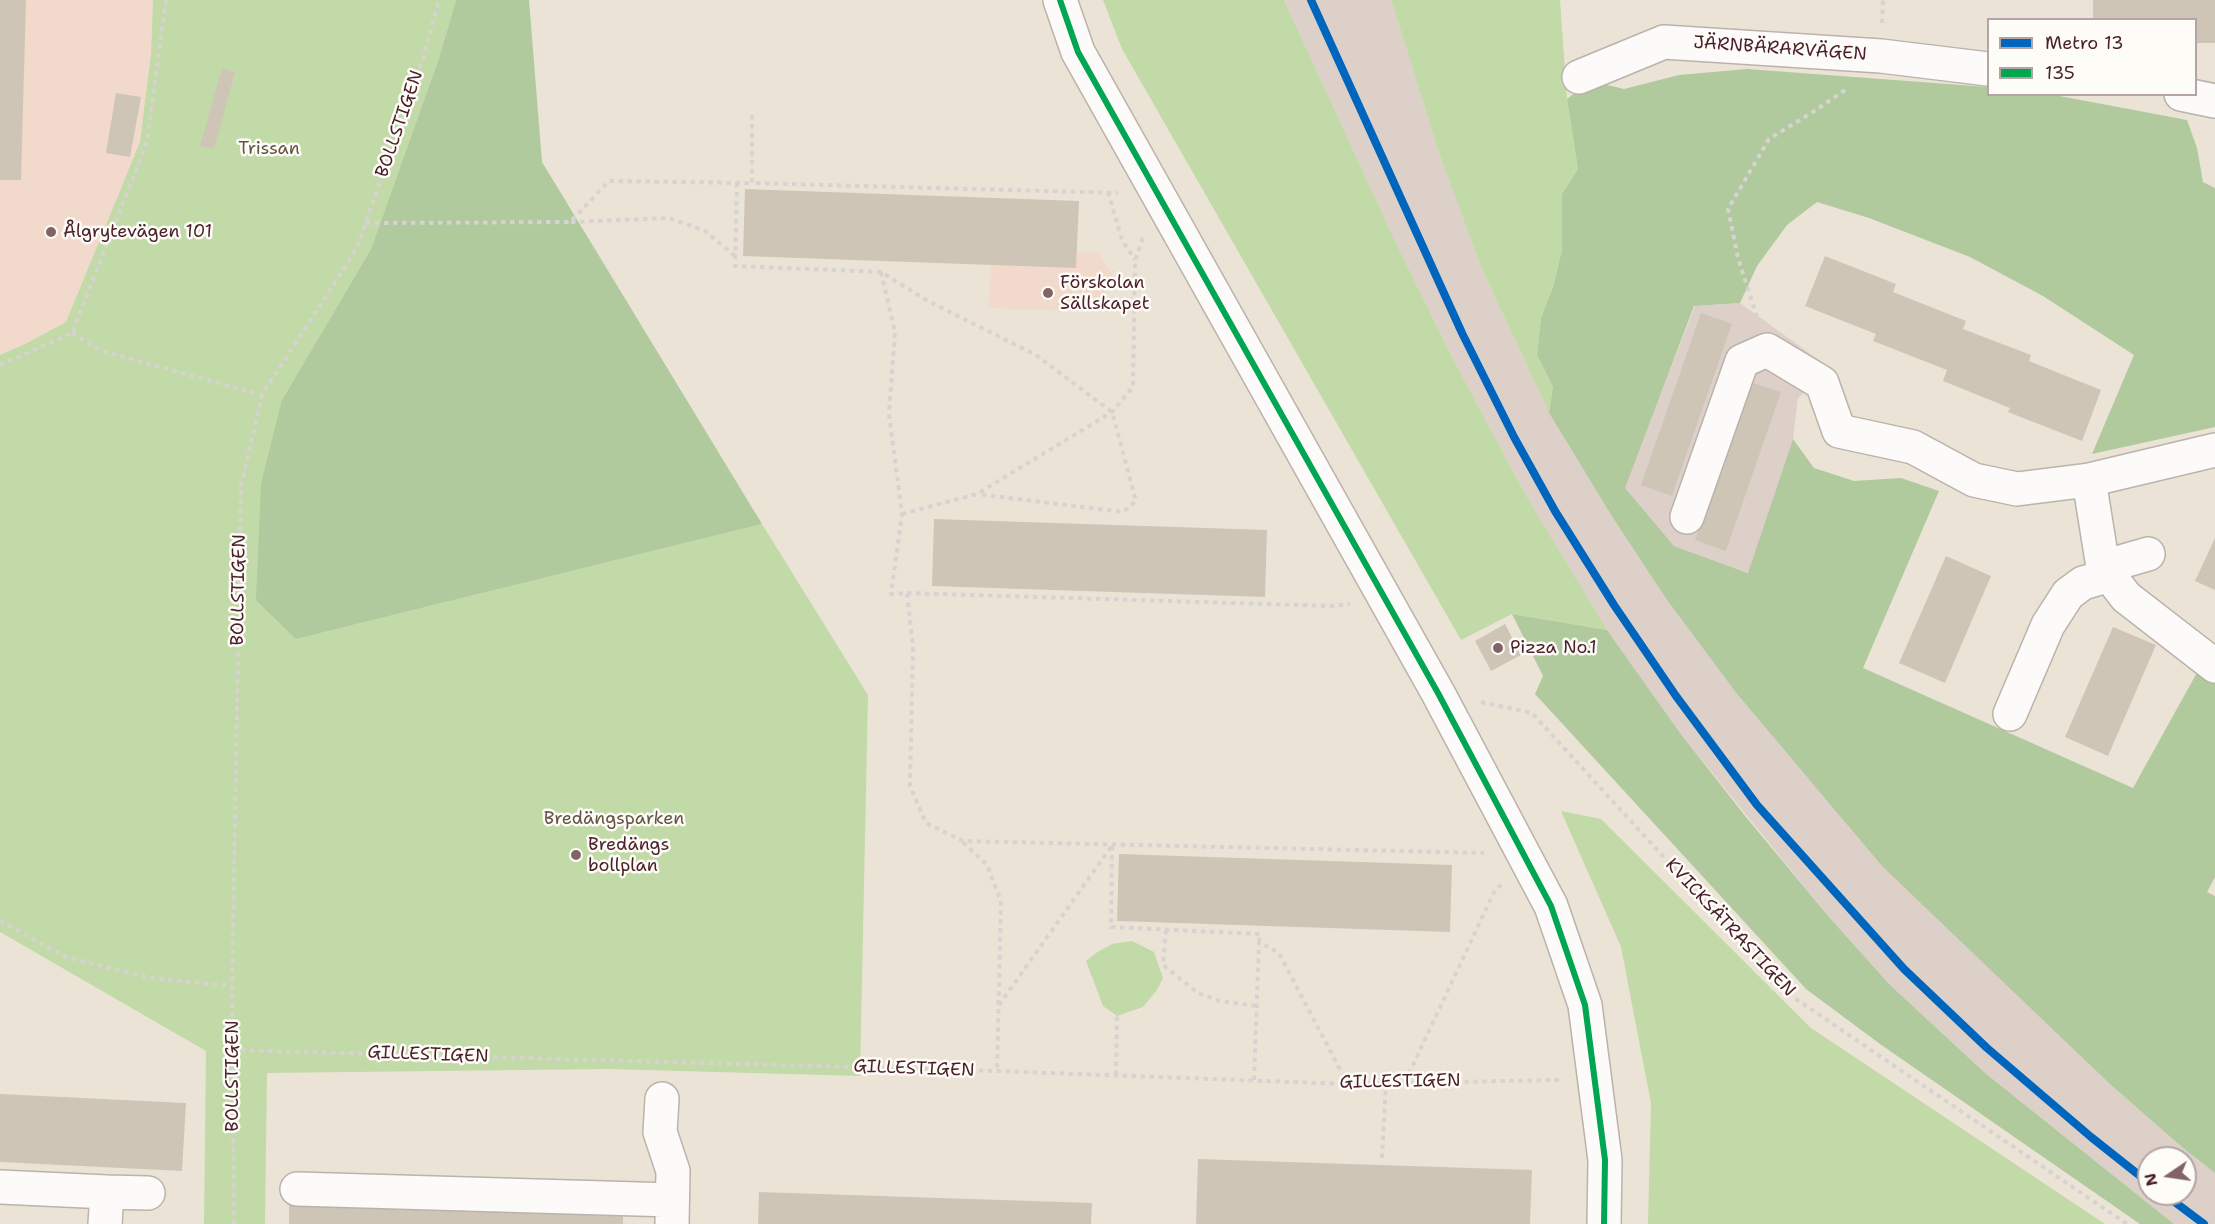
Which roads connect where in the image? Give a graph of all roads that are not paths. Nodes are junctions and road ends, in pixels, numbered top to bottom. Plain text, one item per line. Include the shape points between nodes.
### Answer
1 (1060, 0) edge
2 (1987, 69) edge
3 (1579, 77) dead end
4 (2191, 96) edge
5 (2215, 101) edge
6 (2215, 450) edge
7 (2089, 480) junction
8 (1687, 517) dead end
9 (2148, 554) dead end
10 (2107, 571) junction
11 (2215, 666) edge
12 (2010, 714) dead end
13 (662, 1099) dead end
14 (0, 1187) edge
15 (297, 1189) dead end
16 (107, 1192) junction
17 (148, 1193) dead end
18 (672, 1212) edge
19 (105, 1224) edge
20 (1604, 1224) edge

1 - 20 street via 1078,52 1438,693 1551,906 1585,1005 1605,1160
2 - 3 street, JÄRNBÄRARVÄGEN via 1881,56 1664,42
4 - 5 street
6 - 7 street
7 - 8 street via 2017,489 1974,480 1913,447 1839,431 1822,383 1767,350 1742,361
7 - 10 street
9 - 10 street
10 - 11 street via 2126,597
10 - 12 street via 2068,594 2048,626
13 - 18 street via 660,1132 673,1171
14 - 16 street
15 - 18 street
16 - 17 street
16 - 19 street

